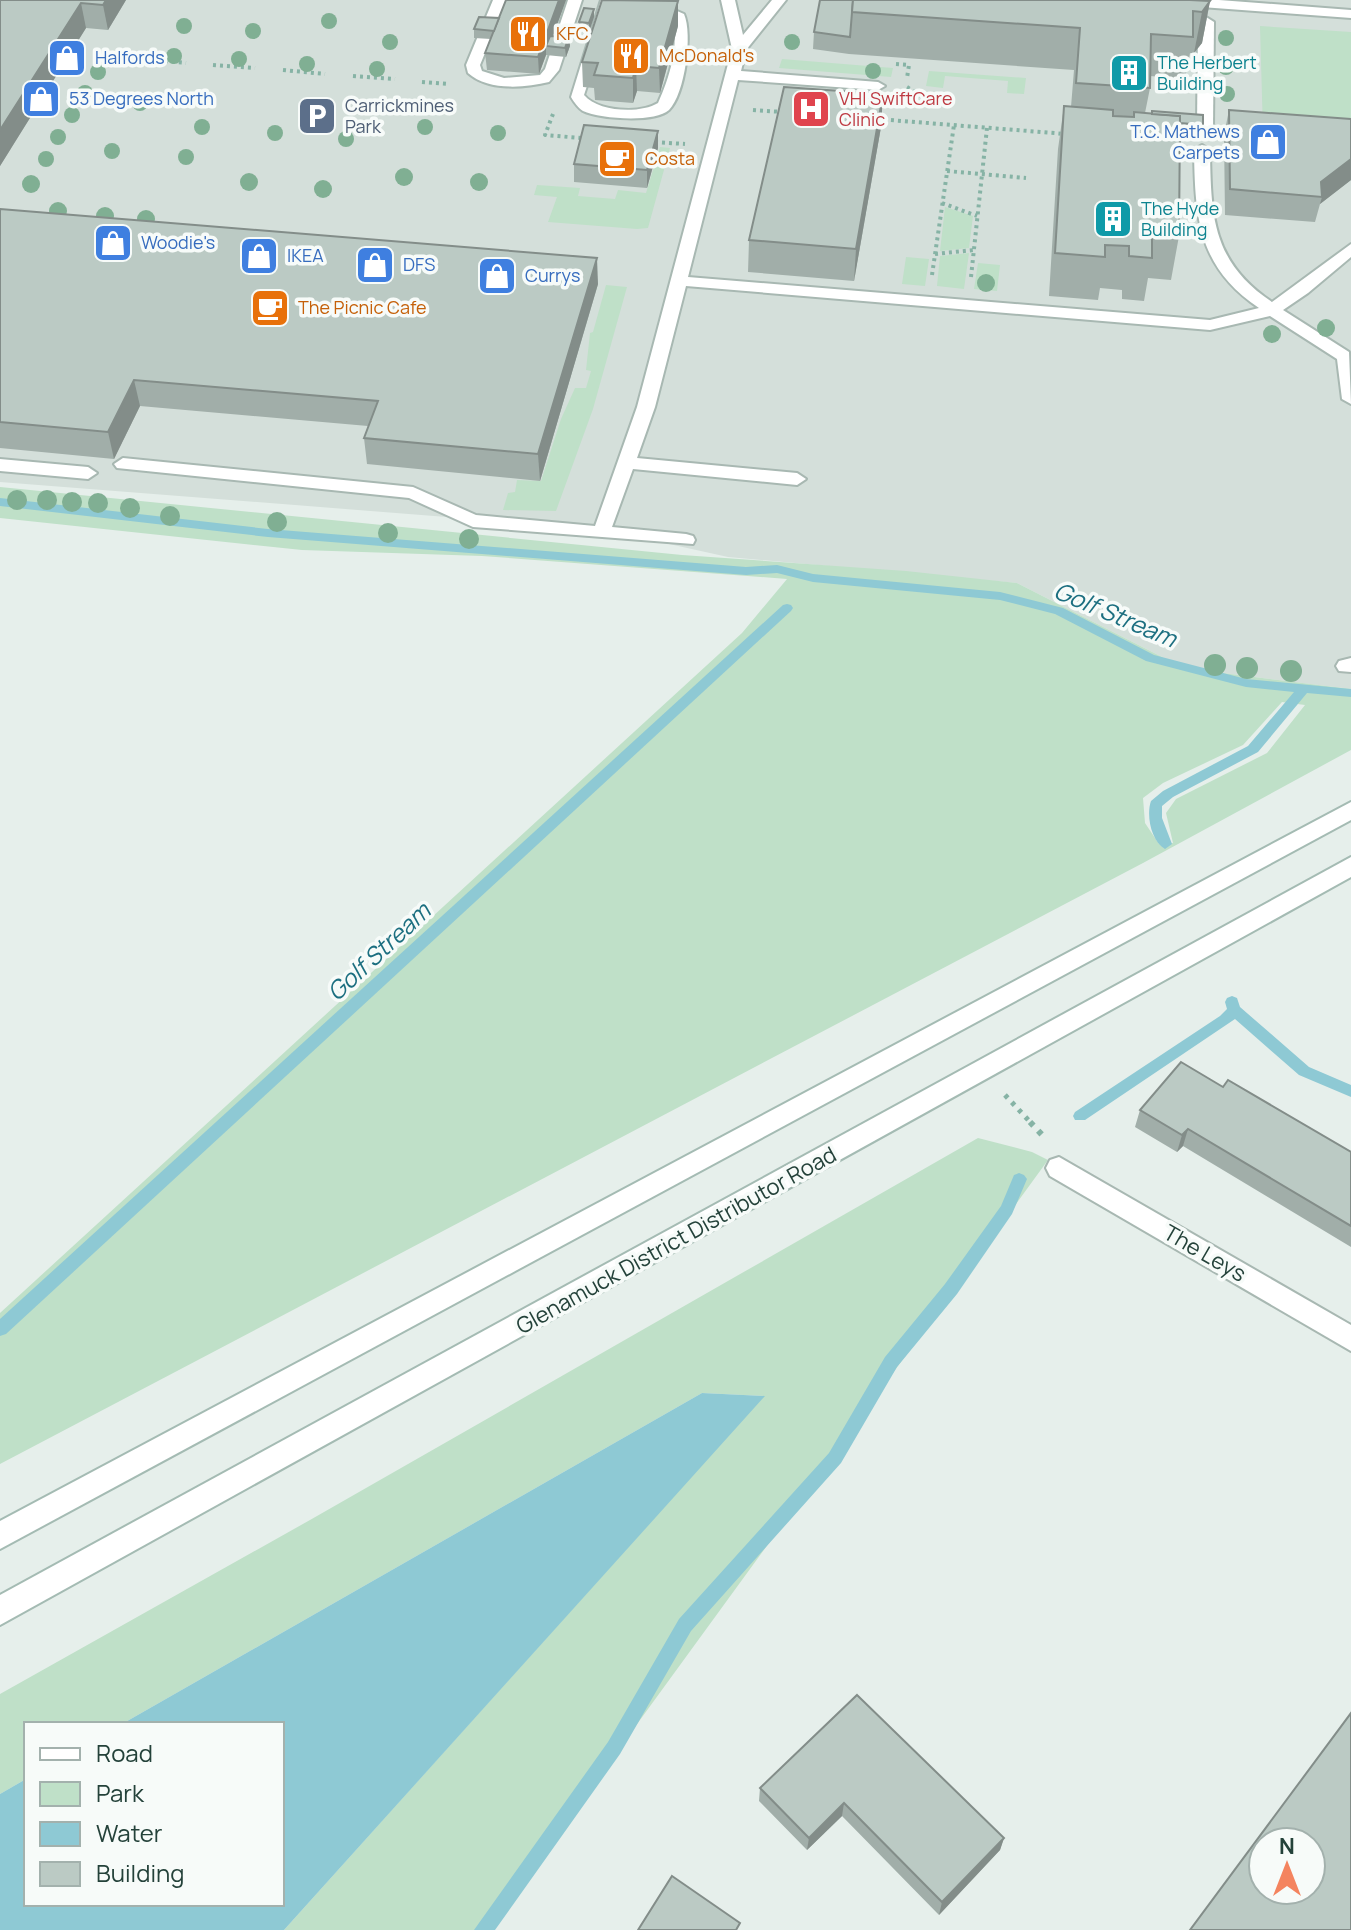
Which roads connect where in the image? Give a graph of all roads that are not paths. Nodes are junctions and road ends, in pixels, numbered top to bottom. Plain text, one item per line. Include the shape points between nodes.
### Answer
1 (500, 0) edge
2 (575, 0) edge
3 (608, 0) edge
4 (639, 0) edge
5 (728, 0) edge
6 (779, 0) edge
7 (1161, 0) edge
8 (1351, 14) edge
9 (1206, 22) dead end
10 (739, 49) junction
11 (732, 75) junction
12 (878, 86) dead end
13 (1205, 127) edge
14 (1202, 150) dead end
15 (1351, 249) edge
16 (679, 281) junction
17 (1273, 311) junction
18 (1351, 399) edge
19 (627, 463) junction
20 (123, 464) dead end
21 (0, 465) edge
22 (88, 473) dead end
23 (797, 479) dead end
24 (602, 531) junction
25 (686, 540) dead end
26 (1351, 810) edge
27 (1351, 866) edge
28 (1059, 1168) road end
29 (1351, 1339) edge
30 (0, 1536) edge
31 (0, 1611) edge

1 - 2 lane via 473,65 475,73 523,82 541,80 552,70
3 - 4 lane via 577,90 593,117 623,123 645,120 666,103 682,39 677,14
5 - 10 lane
6 - 10 lane
7 - 8 lane
9 - 13 main road
10 - 11 lane
11 - 12 lane
11 - 16 lane
14 - 17 lane via 1202,210 1216,258 1230,277
15 - 17 lane
16 - 17 lane via 1184,325 1234,323
16 - 19 lane
17 - 18 lane via 1343,356
19 - 23 lane
19 - 24 lane
20 - 24 lane via 413,493 473,521
21 - 22 lane
24 - 25 lane
26 - 30 main road
27 - 31 main road, Glenamuck District Distributor Road
28 - 29 main road, The Leys

